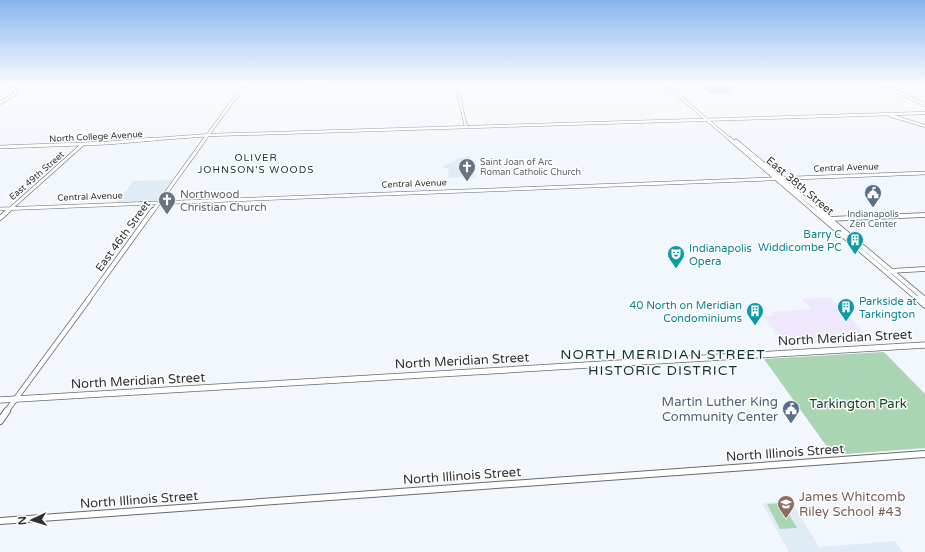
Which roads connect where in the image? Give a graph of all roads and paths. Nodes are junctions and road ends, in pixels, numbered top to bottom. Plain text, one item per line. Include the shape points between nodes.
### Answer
1 (227, 109) edge
2 (462, 109) edge
3 (694, 109) edge
4 (698, 109) edge
5 (925, 113) edge
6 (886, 114) junction
7 (707, 120) junction
8 (711, 120) junction
9 (925, 126) edge
10 (466, 127) junction
11 (207, 136) junction
12 (82, 145) junction
13 (0, 148) edge
14 (925, 173) edge
15 (781, 178) junction
16 (776, 179) junction
17 (158, 202) junction
18 (11, 208) junction
19 (0, 209) edge
20 (925, 215) edge
21 (0, 218) edge
22 (824, 219) junction
23 (829, 219) junction
24 (925, 269) edge
25 (885, 271) junction
26 (892, 271) junction
27 (925, 299) edge
28 (925, 305) edge
29 (925, 345) edge
30 (16, 399) junction
31 (0, 400) edge
32 (0, 420) edge
33 (925, 454) edge
34 (0, 521) edge

1 - 11 main road, East 46th Street
2 - 10 main road
3 - 7 main road, East 38th Street
4 - 8 main road, East 38th Street
5 - 6 main road, North College Avenue
6 - 8 main road, North College Avenue
6 - 9 main road
7 - 8 main road, North College Avenue
7 - 10 main road, North College Avenue
7 - 16 main road, East 38th Street
8 - 15 main road, East 38th Street
10 - 11 main road, North College Avenue
11 - 12 main road, North College Avenue
11 - 17 main road, East 46th Street
12 - 13 main road, North College Avenue
12 - 18 main road, East 49th Street
14 - 15 main road, Central Avenue
15 - 16 main road, Central Avenue
15 - 23 main road, East 38th Street
16 - 17 main road, Central Avenue
16 - 22 main road, East 38th Street
17 - 18 main road, Central Avenue
17 - 30 main road, East 46th Street
18 - 19 main road, Central Avenue
18 - 21 main road, East 49th Street
20 - 23 main road
22 - 23 main road
22 - 25 main road, East 38th Street
23 - 26 main road, East 38th Street
24 - 26 main road
25 - 26 main road
25 - 28 main road, East 38th Street
26 - 27 main road, East 38th Street
29 - 30 main road, North Meridian Street
30 - 31 main road, North Meridian Street
30 - 32 main road, East 46th Street
33 - 34 main road, North Illinois Street

